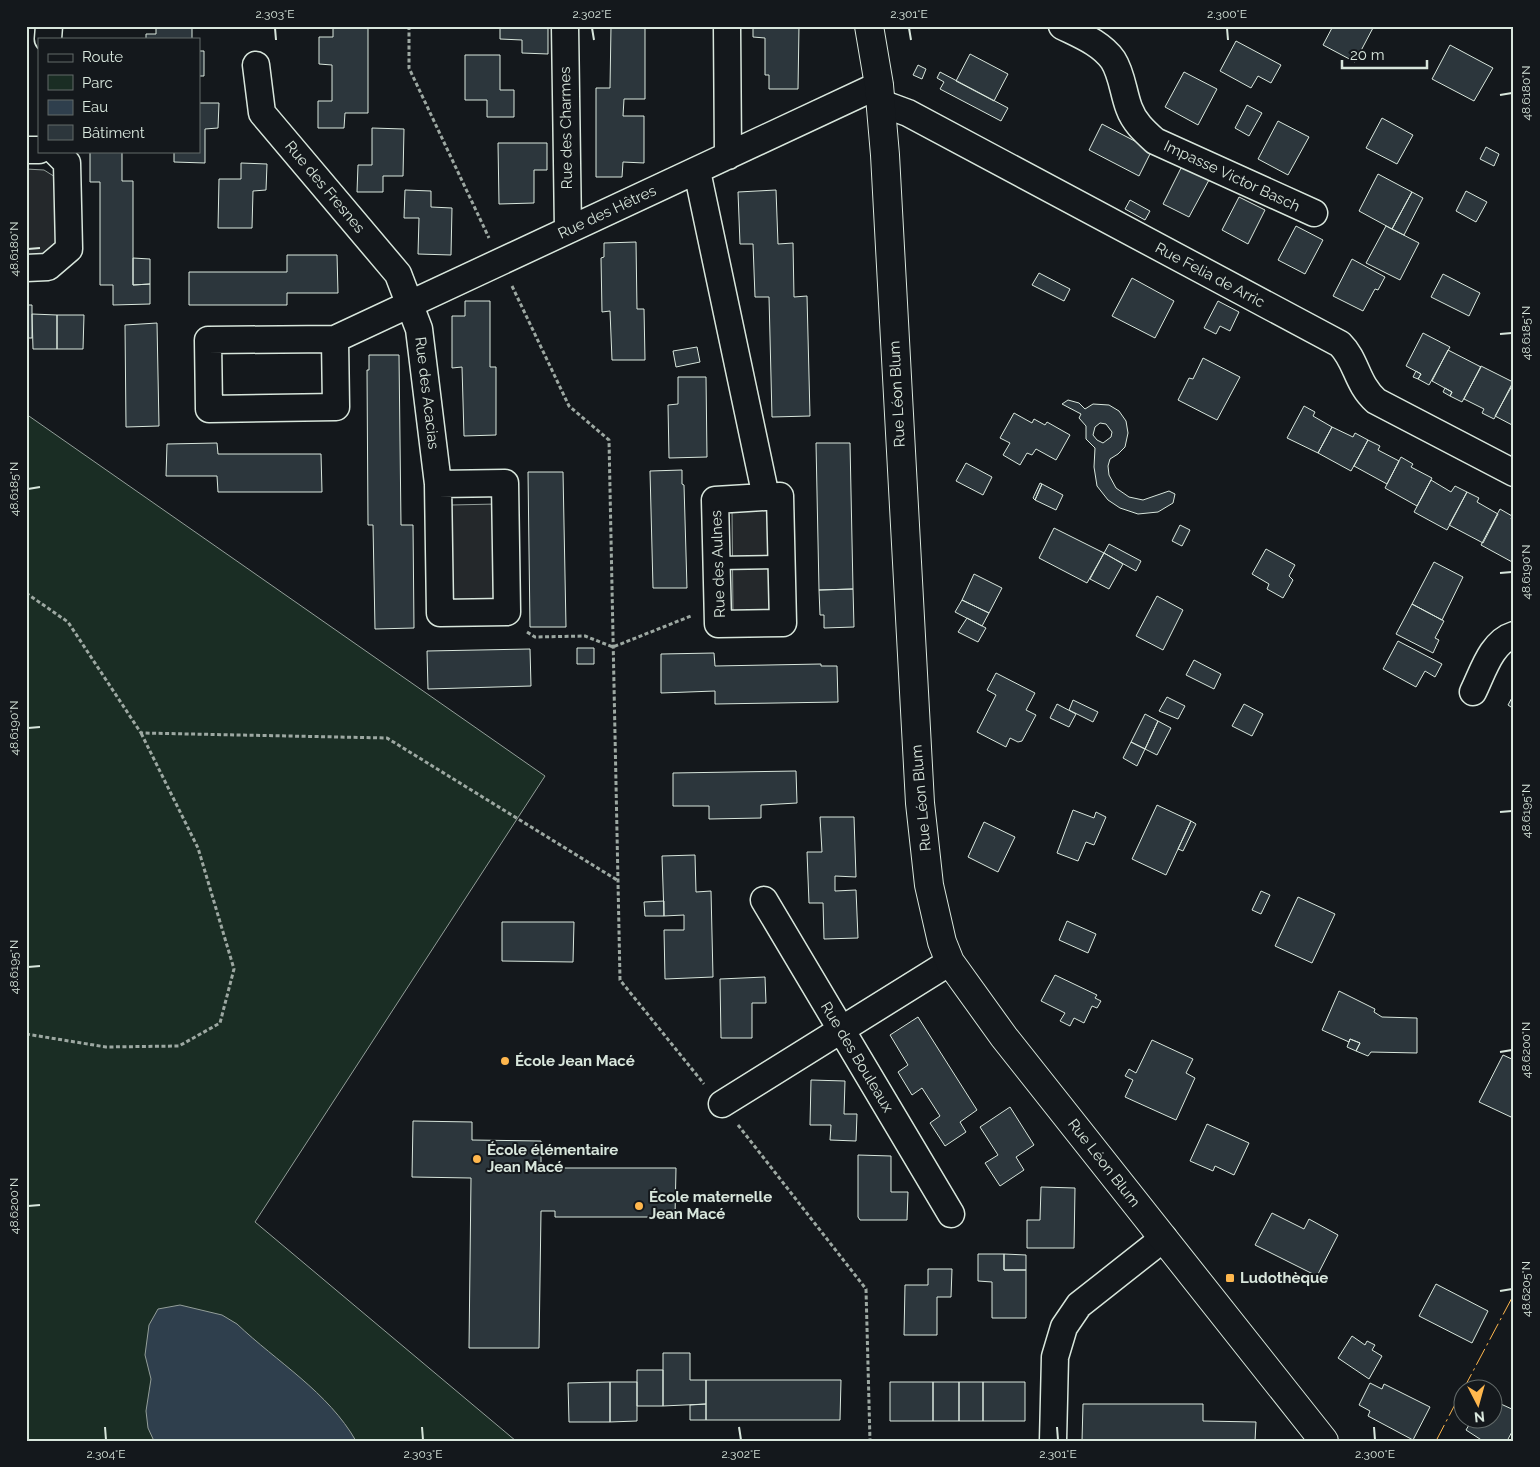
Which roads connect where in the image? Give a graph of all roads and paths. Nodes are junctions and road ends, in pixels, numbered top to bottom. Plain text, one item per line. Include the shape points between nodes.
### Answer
1 (409, 26) edge
2 (565, 26) edge
3 (727, 26) edge
4 (869, 26) edge
5 (1062, 26) edge
6 (256, 65) dead end
7 (880, 94) junction
8 (56, 152) edge
9 (728, 156) junction
10 (697, 170) junction
11 (1314, 213) dead end
12 (568, 230) junction
13 (500, 262) junction
14 (26, 268) edge
15 (411, 304) junction
16 (335, 339) junction
17 (1514, 473) edge
18 (438, 484) junction
19 (766, 497) junction
20 (782, 562) junction
21 (717, 563) junction
22 (26, 593) edge
23 (718, 606) junction
24 (507, 612) junction
25 (1514, 635) edge
26 (613, 647) junction
27 (1472, 692) dead end
28 (141, 733) junction
29 (618, 880) junction
30 (764, 900) dead end
31 (950, 962) junction
32 (840, 1029) junction
33 (26, 1034) edge
34 (722, 1104) junction
35 (951, 1214) dead end
36 (1164, 1238) junction
37 (870, 1441) edge
38 (1053, 1441) edge
39 (1324, 1441) edge

1 - 13 path via 409,68
2 - 12 street, Rue des Charmes
3 - 9 street
4 - 7 main road, Rue Léon Blum
5 - 11 street, Impasse Victor Basch via 1097,45 1113,60 1129,108 1138,125 1155,140
6 - 15 street, Rue des Fresnes via 262,113 398,274
7 - 9 street, Rue des Hêtres
7 - 17 street, Rue Felia de Arric via 908,113 1340,344 1347,351 1365,392 1376,401
7 - 31 main road, Rue Léon Blum via 920,804 929,885
8 - 14 street via 67,162 69,250 48,267
9 - 10 street, Rue des Hêtres
10 - 12 street, Rue des Hêtres
10 - 19 street
12 - 13 street, Rue des Hêtres
13 - 15 street, Rue des Hêtres
13 - 26 path via 569,406 609,440
15 - 16 street, Rue des Hêtres
15 - 18 street, Rue des Acacias via 419,329
16 - 16 street, Rue des Hêtres via 208,340 209,409 336,408
18 - 24 street, Rue des Acacias via 440,613
18 - 24 street via 505,482
19 - 20 street, Rue des Aulnes via 780,496
19 - 21 street, Rue des Aulnes via 716,500
20 - 21 lane
20 - 23 street, Rue des Aulnes via 783,623 718,624
21 - 23 street, Rue des Aulnes
22 - 28 path via 68,622
23 - 26 path
24 - 26 path via 515,624 535,637 584,636
25 - 27 street via 1496,646
26 - 29 path
28 - 29 path via 386,738
28 - 33 path via 198,848 234,969 220,1023 180,1046 106,1047
29 - 34 path via 620,980
30 - 32 street, Rue des Bouleaux
31 - 32 street
31 - 36 main road, Rue Léon Blum via 1004,1037
32 - 34 street
32 - 35 street, Rue des Bouleaux
34 - 37 path via 866,1289
36 - 38 street via 1079,1305 1064,1328 1055,1357
36 - 39 main road, Rue Léon Blum

